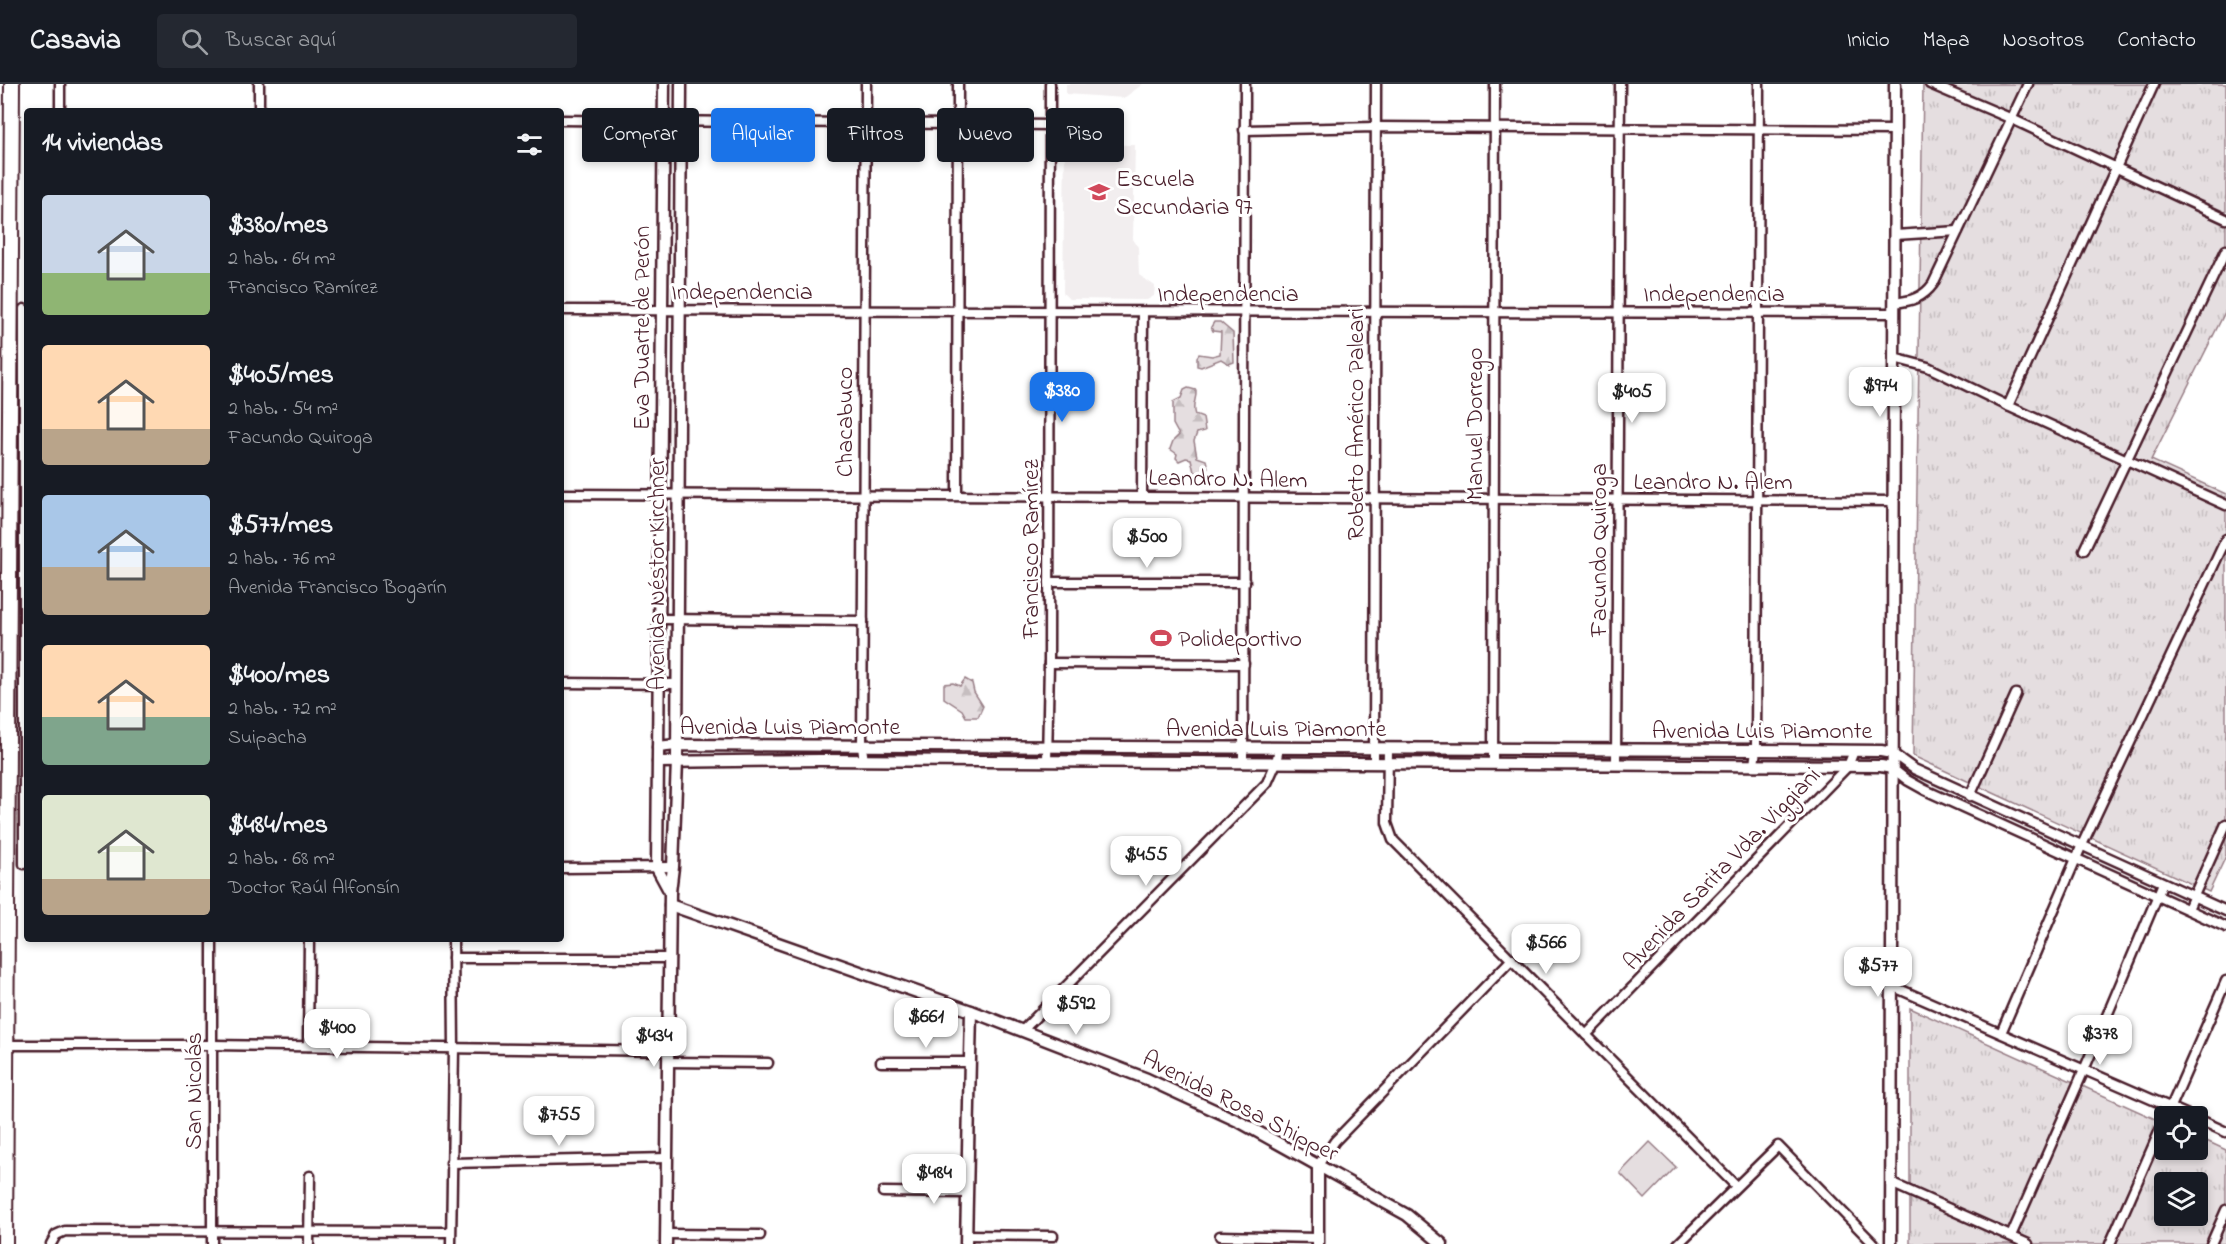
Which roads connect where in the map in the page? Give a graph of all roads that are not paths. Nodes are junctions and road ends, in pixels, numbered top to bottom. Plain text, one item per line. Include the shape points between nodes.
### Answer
1 (12, 84) edge
2 (60, 84) edge
3 (259, 84) edge
4 (664, 84) edge
5 (681, 84) edge
6 (866, 84) edge
7 (958, 84) edge
8 (1050, 84) edge
9 (1245, 84) edge
10 (1376, 84) edge
11 (1495, 84) edge
12 (1620, 84) edge
13 (1759, 84) edge
14 (1895, 84) edge
15 (1930, 84) edge
16 (2028, 84) edge
17 (2154, 84) edge
18 (60, 108) edge
19 (259, 108) edge
20 (664, 108) edge
21 (680, 108) edge
22 (866, 108) edge
23 (958, 108) edge
24 (1050, 108) edge
25 (2012, 119) junction
26 (564, 120) edge
27 (582, 120) edge
28 (699, 121) edge
29 (827, 123) edge
30 (1376, 127) junction
31 (1495, 128) junction
32 (1620, 128) junction
33 (1759, 129) junction
34 (1244, 130) junction
35 (1895, 130) junction
36 (664, 162) edge
37 (680, 162) edge
38 (866, 162) edge
39 (958, 162) edge
40 (1050, 162) edge
41 (2116, 168) junction
42 (2226, 219) edge
43 (1958, 231) junction
44 (1895, 235) junction
45 (2226, 250) edge
46 (1894, 308) junction
47 (20, 310) edge
48 (564, 310) edge
49 (662, 310) junction
50 (864, 310) junction
51 (679, 311) junction
52 (957, 311) junction
53 (1049, 311) junction
54 (1143, 312) junction
55 (1246, 313) junction
56 (1375, 313) junction
57 (1494, 313) junction
58 (1619, 313) junction
59 (1758, 313) junction
60 (1894, 358) junction
61 (2008, 406) junction
62 (24, 432) edge
63 (2127, 460) junction
64 (9, 493) junction
65 (24, 493) edge
66 (564, 494) edge
67 (660, 494) junction
68 (678, 494) junction
69 (864, 494) junction
70 (957, 495) junction
71 (1049, 496) junction
72 (1142, 496) junction
73 (1245, 497) junction
74 (1375, 500) junction
75 (1494, 501) junction
76 (1618, 501) junction
77 (1757, 501) junction
78 (1894, 501) junction
79 (2226, 505) edge
80 (2226, 539) edge
81 (2084, 550) dead end
82 (1049, 582) junction
83 (1245, 582) junction
84 (4, 604) edge
85 (660, 619) junction
86 (677, 619) junction
87 (863, 621) junction
88 (1049, 663) junction
89 (1244, 664) junction
90 (8, 677) junction
91 (24, 677) edge
92 (564, 683) edge
93 (659, 683) junction
94 (676, 684) junction
95 (2016, 694) dead end
96 (676, 745) junction
97 (658, 747) junction
98 (862, 747) junction
99 (1048, 747) junction
100 (1244, 748) junction
101 (1279, 748) junction
102 (1373, 749) junction
103 (1388, 749) junction
104 (1494, 749) junction
105 (1616, 750) junction
106 (1756, 750) junction
107 (1854, 751) junction
108 (1892, 753) junction
109 (864, 760) junction
110 (677, 761) junction
111 (1047, 761) junction
112 (658, 762) junction
113 (1244, 762) junction
114 (1276, 763) junction
115 (1374, 763) junction
116 (1388, 763) junction
117 (1493, 764) junction
118 (1616, 764) junction
119 (1754, 765) junction
120 (1848, 766) junction
121 (1892, 768) junction
122 (1970, 795) junction
123 (2226, 824) edge
124 (2081, 847) junction
125 (2076, 859) junction
126 (7, 863) junction
127 (24, 864) edge
128 (673, 867) junction
129 (564, 868) edge
130 (657, 868) junction
131 (2163, 883) junction
132 (670, 892) junction
133 (2158, 896) junction
134 (2192, 896) junction
135 (670, 905) junction
136 (2188, 909) junction
137 (2226, 911) edge
138 (2226, 927) edge
139 (212, 942) edge
140 (309, 942) edge
141 (453, 942) edge
142 (453, 958) junction
143 (670, 958) junction
144 (1512, 959) junction
145 (2226, 981) edge
146 (1892, 986) junction
147 (971, 1011) junction
148 (1022, 1031) junction
149 (2001, 1033) junction
150 (1586, 1035) junction
151 (6, 1045) junction
152 (213, 1045) junction
153 (308, 1046) junction
154 (454, 1048) junction
155 (668, 1057) junction
156 (881, 1062) dead end
157 (970, 1062) junction
158 (768, 1063) dead end
159 (2084, 1070) junction
160 (2156, 1106) edge
161 (2171, 1106) edge
162 (2208, 1124) edge
163 (2226, 1132) edge
164 (2154, 1144) edge
165 (667, 1158) junction
166 (451, 1163) junction
167 (1318, 1165) junction
168 (310, 1176) dead end
169 (1891, 1183) junction
170 (1736, 1186) junction
171 (883, 1192) dead end
172 (967, 1193) junction
173 (2226, 1210) edge
174 (212, 1232) junction
175 (309, 1232) junction
176 (450, 1232) junction
177 (760, 1235) dead end
178 (1053, 1236) dead end
179 (1220, 1236) dead end
180 (2011, 1236) junction
181 (666, 1239) edge
182 (966, 1239) edge
183 (1318, 1241) edge
184 (5, 1244) edge
185 (51, 1244) edge
186 (212, 1244) edge
187 (309, 1244) edge
188 (451, 1244) edge
189 (1442, 1244) edge
190 (1678, 1244) edge
191 (1874, 1244) edge
192 (1891, 1244) edge
193 (2028, 1244) edge
194 (2110, 1244) edge
195 (2211, 1244) edge

1 - 47 main road
2 - 18 street
3 - 19 street
4 - 20 street, Eva Duarte de Perón
5 - 21 street, Avenida Néstor Kirchner
6 - 22 street, Chacabuco
7 - 23 street
8 - 24 street, Francisco Ramírez
9 - 34 street
10 - 30 street, Roberto Américo Paleari
11 - 31 street, Manuel Dorrego
12 - 32 street, Facundo Quiroga
13 - 33 street
14 - 35 street
15 - 25 street
16 - 25 street, Independencia
17 - 41 street
25 - 41 street
25 - 43 street, Independencia
26 - 27 street
28 - 29 street
30 - 31 street
30 - 34 street
30 - 56 street, Roberto Américo Paleari
31 - 32 street
31 - 57 street, Manuel Dorrego
32 - 33 street
32 - 58 street, Facundo Quiroga
33 - 35 street
33 - 59 street
34 - 55 street
35 - 44 street
36 - 49 street, Eva Duarte de Perón
37 - 51 street, Avenida Néstor Kirchner
38 - 50 street, Chacabuco
39 - 52 street
40 - 53 street, Francisco Ramírez
41 - 42 street
41 - 61 street
43 - 44 street
43 - 46 street, Independencia via 1933,284 1914,300
44 - 46 street
45 - 63 street
46 - 59 street, Independencia
46 - 60 street
47 - 62 street
47 - 64 main road
48 - 49 street, Independencia
49 - 51 street, Independencia
49 - 67 street, Eva Duarte de Perón
50 - 51 street, Independencia
50 - 52 street, Independencia
50 - 69 street, Chacabuco
51 - 68 street, Avenida Néstor Kirchner
52 - 53 street, Independencia
52 - 70 street
53 - 54 street, Independencia
53 - 71 street, Francisco Ramírez
54 - 55 street, Independencia
54 - 72 street
55 - 56 street, Independencia
55 - 73 street
56 - 57 street, Independencia
56 - 74 street, Roberto Américo Paleari
57 - 58 street, Independencia
57 - 75 street, Manuel Dorrego
58 - 59 street, Independencia
58 - 76 street, Facundo Quiroga
59 - 77 street
60 - 61 street via 1928,367
60 - 78 street
61 - 63 street
63 - 79 street
63 - 81 street
64 - 65 street
64 - 84 main road
66 - 67 street, Leandro N. Alem
67 - 68 street, Leandro N. Alem
67 - 85 street, Eva Duarte de Perón
68 - 69 street, Leandro N. Alem
68 - 86 street, Avenida Néstor Kirchner
69 - 70 street, Leandro N. Alem
69 - 87 street, Chacabuco
70 - 71 street, Leandro N. Alem
71 - 72 street, Leandro N. Alem
71 - 82 street, Francisco Ramírez
72 - 73 street, Leandro N. Alem
73 - 74 street, Leandro N. Alem
73 - 83 street
74 - 75 street, Leandro N. Alem
74 - 102 street, Roberto Américo Paleari
75 - 76 street, Leandro N. Alem
75 - 104 street, Manuel Dorrego
76 - 77 street, Leandro N. Alem
76 - 105 street, Facundo Quiroga
77 - 78 street, Leandro N. Alem
77 - 106 street
78 - 108 street
80 - 124 street
82 - 83 street
82 - 88 street, Francisco Ramírez
83 - 89 street
84 - 90 main road
85 - 86 street
85 - 93 street, Eva Duarte de Perón
86 - 87 street
86 - 94 street, Avenida Néstor Kirchner
87 - 98 street, Chacabuco
88 - 89 street
88 - 99 street, Francisco Ramírez
89 - 100 street
90 - 91 street
90 - 126 main road
92 - 93 street
93 - 94 street
93 - 97 street, Eva Duarte de Perón
94 - 96 street, Avenida Néstor Kirchner
95 - 122 street
96 - 97 street, Avenida Luis Piamonte
96 - 98 street, Avenida Luis Piamonte
96 - 110 street, Avenida Néstor Kirchner
97 - 112 street, Eva Duarte de Perón
98 - 99 street, Avenida Luis Piamonte
98 - 109 street, Chacabuco
99 - 100 street, Avenida Luis Piamonte
99 - 111 street, Francisco Ramírez
100 - 101 street, Avenida Luis Piamonte
100 - 113 street
101 - 102 street, Avenida Luis Piamonte
101 - 114 street
102 - 103 street, Avenida Luis Piamonte
102 - 115 street, Roberto Américo Paleari
103 - 104 street, Avenida Luis Piamonte
103 - 116 street
104 - 105 street, Avenida Luis Piamonte
104 - 117 street, Manuel Dorrego
105 - 106 street, Avenida Luis Piamonte
105 - 118 street, Facundo Quiroga
106 - 107 street, Avenida Luis Piamonte
106 - 119 street
107 - 108 street, Avenida Luis Piamonte
107 - 120 street, Avenida Sarita Vda. Viggiani
108 - 121 street
108 - 122 street via 1914,769
109 - 110 street, Avenida Luis Piamonte
109 - 111 street, Avenida Luis Piamonte
110 - 112 street, Avenida Luis Piamonte
110 - 128 street, Avenida Néstor Kirchner
111 - 113 street, Avenida Luis Piamonte
112 - 130 street, Eva Duarte de Perón
113 - 114 street, Avenida Luis Piamonte
114 - 115 street, Avenida Luis Piamonte
114 - 148 street via 1267,783
115 - 116 street, Avenida Luis Piamonte
116 - 117 street, Avenida Luis Piamonte
116 - 144 street via 1387,823 1394,840
117 - 118 street, Avenida Luis Piamonte
118 - 119 street, Avenida Luis Piamonte
119 - 120 street, Avenida Luis Piamonte
120 - 121 street, Avenida Luis Piamonte
120 - 150 street, Avenida Sarita Vda. Viggiani
121 - 125 street via 1925,790
121 - 146 street
122 - 124 street
123 - 134 street
124 - 125 street
124 - 131 street
125 - 133 street
125 - 149 street
126 - 127 street
126 - 151 main road
128 - 130 street
128 - 132 street, Avenida Néstor Kirchner
129 - 130 street
130 - 132 street, Eva Duarte de Perón
131 - 133 street
131 - 134 street
132 - 135 street, Avenida Néstor Kirchner
133 - 136 street
133 - 159 street
134 - 136 street
134 - 137 street
135 - 143 street, Avenida Néstor Kirchner
135 - 147 street, Avenida Rosa Shipper
136 - 138 street
139 - 152 street, San Nicolás
140 - 153 street
141 - 142 street
142 - 143 street
142 - 154 street
143 - 155 street, Avenida Néstor Kirchner
144 - 150 street
144 - 167 street via 1335,1141
145 - 161 street
146 - 149 street
146 - 169 street
147 - 148 street, Avenida Rosa Shipper
147 - 157 street
148 - 167 street, Avenida Rosa Shipper via 1214,1109
149 - 159 street
150 - 170 street
151 - 152 street
151 - 184 main road
152 - 153 street
152 - 174 street, San Nicolás
153 - 154 street
154 - 155 street
154 - 166 street
155 - 158 street
155 - 165 street, Avenida Néstor Kirchner
156 - 157 street
157 - 172 street
159 - 160 street
159 - 180 street
162 - 163 street
164 - 194 street
165 - 166 street
165 - 181 street, Avenida Néstor Kirchner
166 - 176 street
167 - 183 street
167 - 189 street, Avenida Rosa Shipper via 1407,1215
168 - 175 street
169 - 180 street
169 - 192 street
170 - 190 street
170 - 191 street via 1778,1146
171 - 172 street
172 - 182 street
173 - 195 street
174 - 175 street
174 - 185 street via 65,1232 56,1235
174 - 186 street, San Nicolás
175 - 176 street
175 - 187 street
176 - 188 street
177 - 181 street
178 - 182 street
179 - 183 street
180 - 193 street

